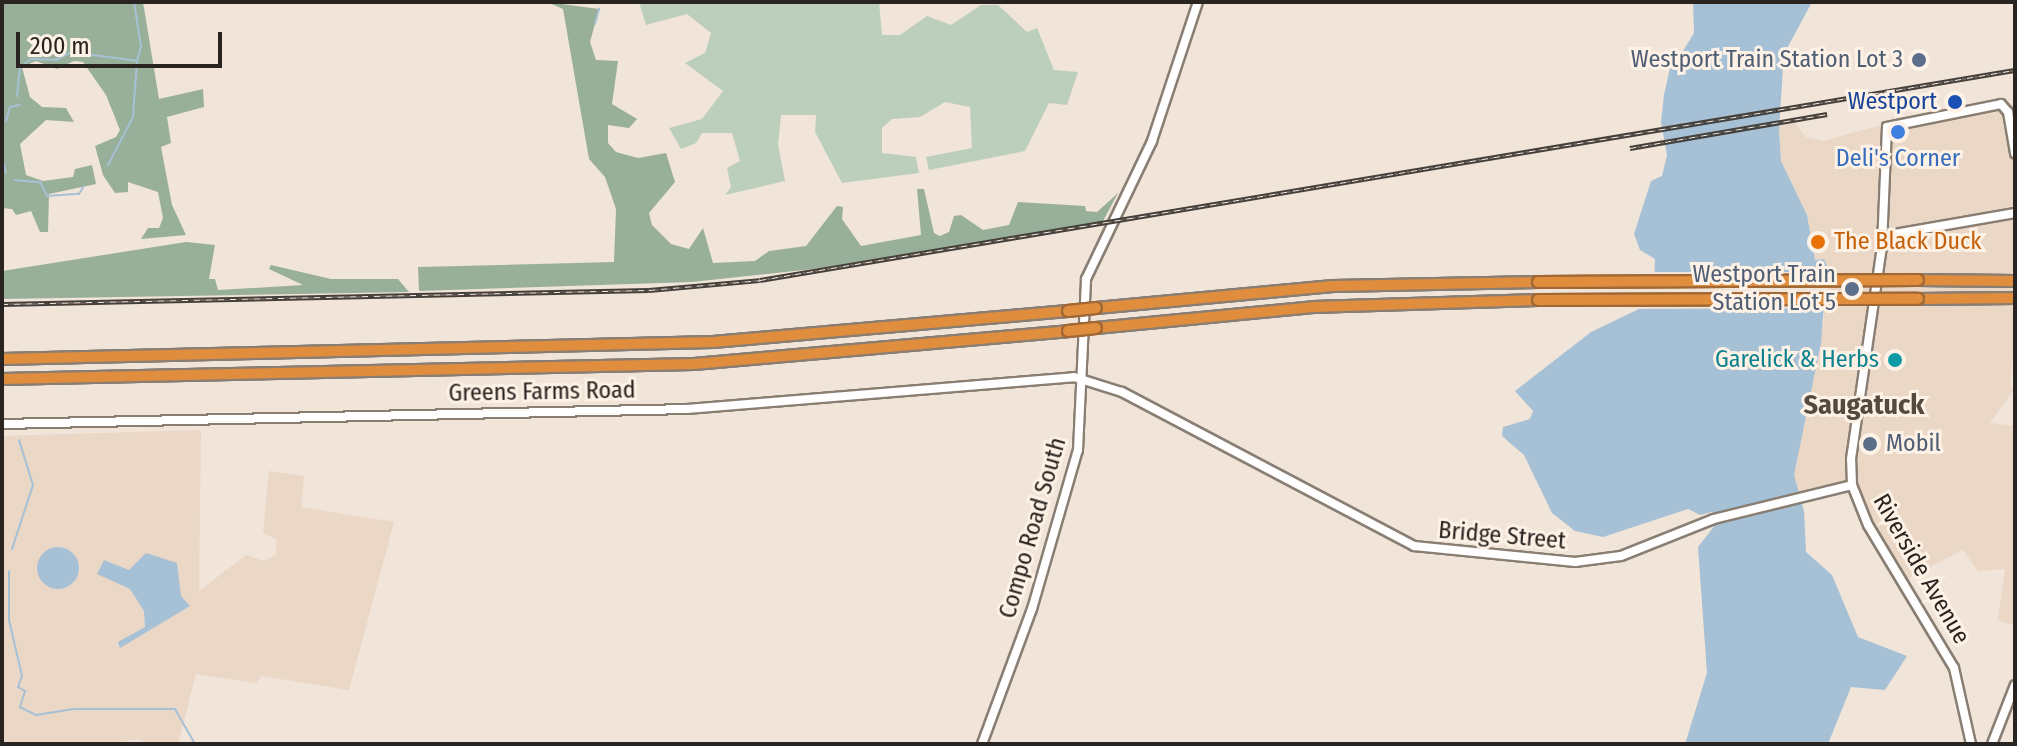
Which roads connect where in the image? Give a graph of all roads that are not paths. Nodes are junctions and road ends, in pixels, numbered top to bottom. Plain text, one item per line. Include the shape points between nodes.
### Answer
1 (1198, 2) edge
2 (2015, 153) edge
3 (2015, 213) edge
4 (1883, 236) junction
5 (2015, 281) edge
6 (2015, 298) edge
7 (2, 359) edge
8 (1082, 378) junction
9 (2, 379) edge
10 (2, 424) edge
11 (1852, 485) junction
12 (2015, 685) edge
13 (982, 744) edge
14 (1971, 744) edge
15 (1992, 744) edge

1 - 8 main road, Compo Road South via 1149,146 1088,270 1082,299
2 - 4 main road, Riverside Avenue via 2004,105 1887,127
3 - 4 main road
4 - 11 main road, Riverside Avenue via 1853,441
5 - 7 highway, bridge via 1333,286 701,343
6 - 9 highway, bridge via 1363,304 694,364
8 - 10 main road, Greens Farms Road via 687,409
8 - 11 main road, Bridge Street via 1113,388 1428,550 1599,562 1714,519
8 - 13 main road, Compo Road South via 1075,463 1026,629
11 - 14 main road, Riverside Avenue via 1868,525 1954,668
12 - 15 main road

